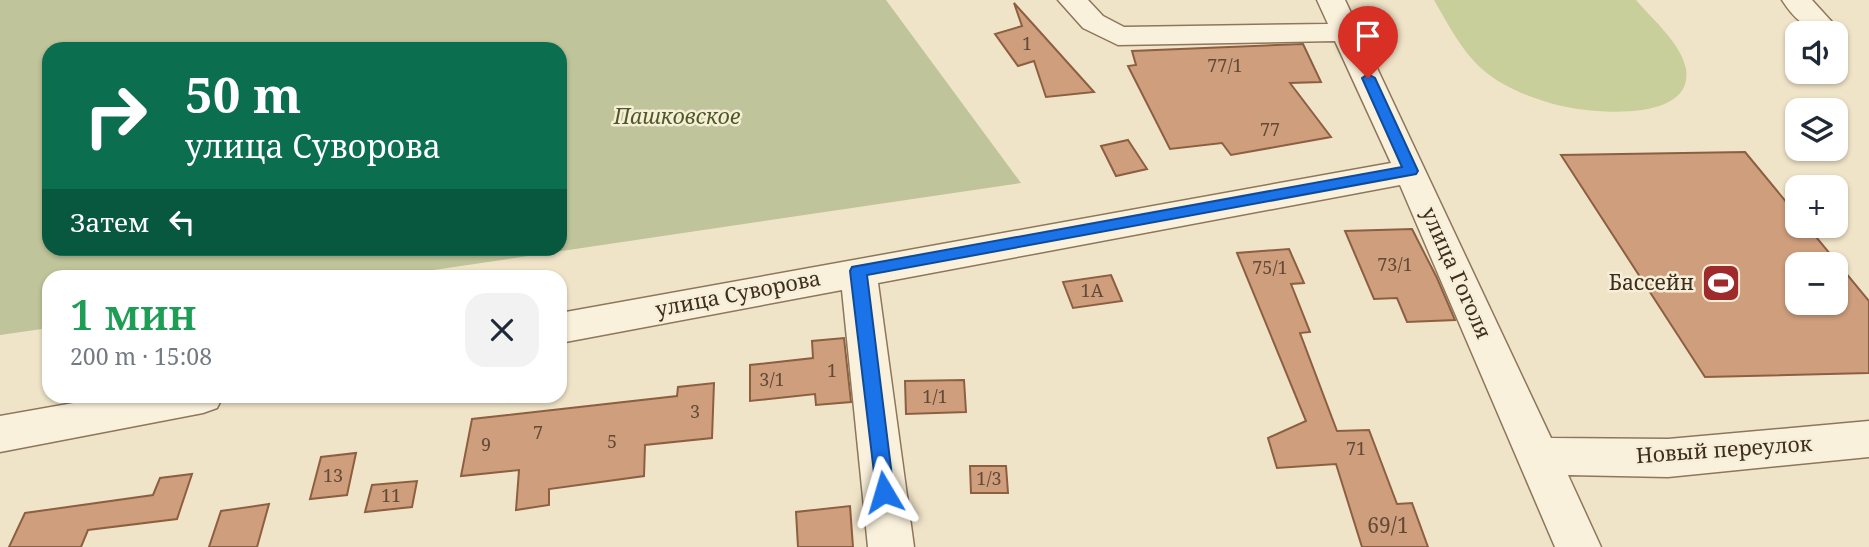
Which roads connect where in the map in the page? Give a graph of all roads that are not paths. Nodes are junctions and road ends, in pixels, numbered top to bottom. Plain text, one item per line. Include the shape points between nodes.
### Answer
1 (1072, 0) edge
2 (1796, 0) edge
3 (1339, 16) edge
4 (1817, 21) edge
5 (1411, 171) junction
6 (858, 271) junction
7 (567, 327) edge
8 (166, 403) edge
9 (0, 434) edge
10 (1869, 439) edge
11 (1536, 456) junction
12 (891, 547) edge
13 (1577, 547) edge

1 - 3 street via 1093,22 1118,36
2 - 4 street
3 - 5 street, улица Гоголя
5 - 6 street, улица Суворова
5 - 11 street, улица Гоголя
6 - 7 street, улица Суворова
6 - 12 street
8 - 9 street
10 - 11 street, Новый переулок via 1668,458
11 - 13 street, улица Гоголя

